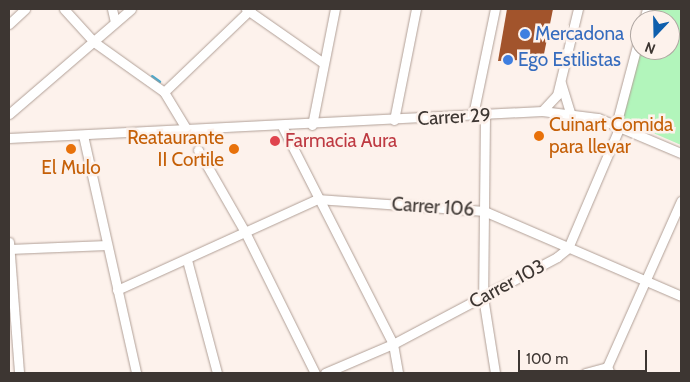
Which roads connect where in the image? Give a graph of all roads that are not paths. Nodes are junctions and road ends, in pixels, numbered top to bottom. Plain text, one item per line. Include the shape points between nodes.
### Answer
1 (25, 9) edge
2 (64, 9) edge
3 (112, 9) edge
4 (131, 9) edge
5 (335, 9) edge
6 (416, 9) edge
7 (495, 9) edge
8 (578, 9) edge
9 (249, 10) edge
10 (116, 22) junction
11 (9, 24) edge
12 (94, 42) junction
13 (634, 60) edge
14 (322, 62) junction
15 (561, 82) junction
16 (164, 92) junction
17 (542, 111) junction
18 (570, 112) junction
19 (9, 114) edge
20 (485, 115) junction
21 (473, 116) junction
22 (394, 120) junction
23 (312, 125) junction
24 (618, 125) junction
25 (282, 126) junction
26 (187, 130) junction
27 (83, 135) junction
28 (9, 138) edge
29 (198, 150) dead end
30 (681, 153) edge
31 (318, 200) junction
32 (681, 201) edge
33 (484, 211) junction
34 (245, 232) junction
35 (9, 242) edge
36 (107, 245) junction
37 (568, 248) junction
38 (9, 249) edge
39 (187, 260) junction
40 (646, 281) junction
41 (117, 290) junction
42 (483, 296) junction
43 (681, 296) edge
44 (392, 344) junction
45 (13, 357) edge
46 (608, 370) edge
47 (19, 373) edge
48 (136, 373) edge
49 (217, 373) edge
50 (314, 373) edge
51 (325, 373) edge
52 (398, 373) edge
53 (495, 373) edge
54 (585, 373) edge

1 - 11 street
2 - 12 street
3 - 10 street
4 - 10 street
5 - 14 street
6 - 22 street
7 - 21 street
8 - 15 street
9 - 14 street
9 - 16 street
10 - 12 street
12 - 16 street
12 - 19 street
13 - 24 street
14 - 23 street
15 - 17 street via 557,95
15 - 18 street
16 - 26 street
17 - 18 street, Carrer 29
17 - 20 street, Carrer 29
18 - 24 street, Carrer 29
20 - 21 street, Carrer 29
20 - 33 street
21 - 22 street, Carrer 29
22 - 23 street, Carrer 29
23 - 25 street, Carrer 29
24 - 30 street, Carrer 29
24 - 37 street
25 - 26 street, Carrer 29
25 - 31 street
26 - 27 street, Carrer 29
27 - 28 street, Carrer 29
27 - 36 street
29 - 34 street
31 - 33 street, Carrer 106
31 - 34 street
31 - 44 street
32 - 40 street
33 - 37 street, Carrer 106
33 - 42 street
34 - 39 street
34 - 50 street
35 - 38 street
36 - 38 street
36 - 41 street
37 - 40 street, Carrer 106
37 - 42 street, Carrer 103
38 - 45 street
39 - 41 street
39 - 49 street
40 - 43 street, Carrer 106
40 - 46 street
41 - 48 street
42 - 44 street, Carrer 103
42 - 53 street
44 - 51 street, Carrer 103
44 - 52 street
45 - 47 street
46 - 54 street

